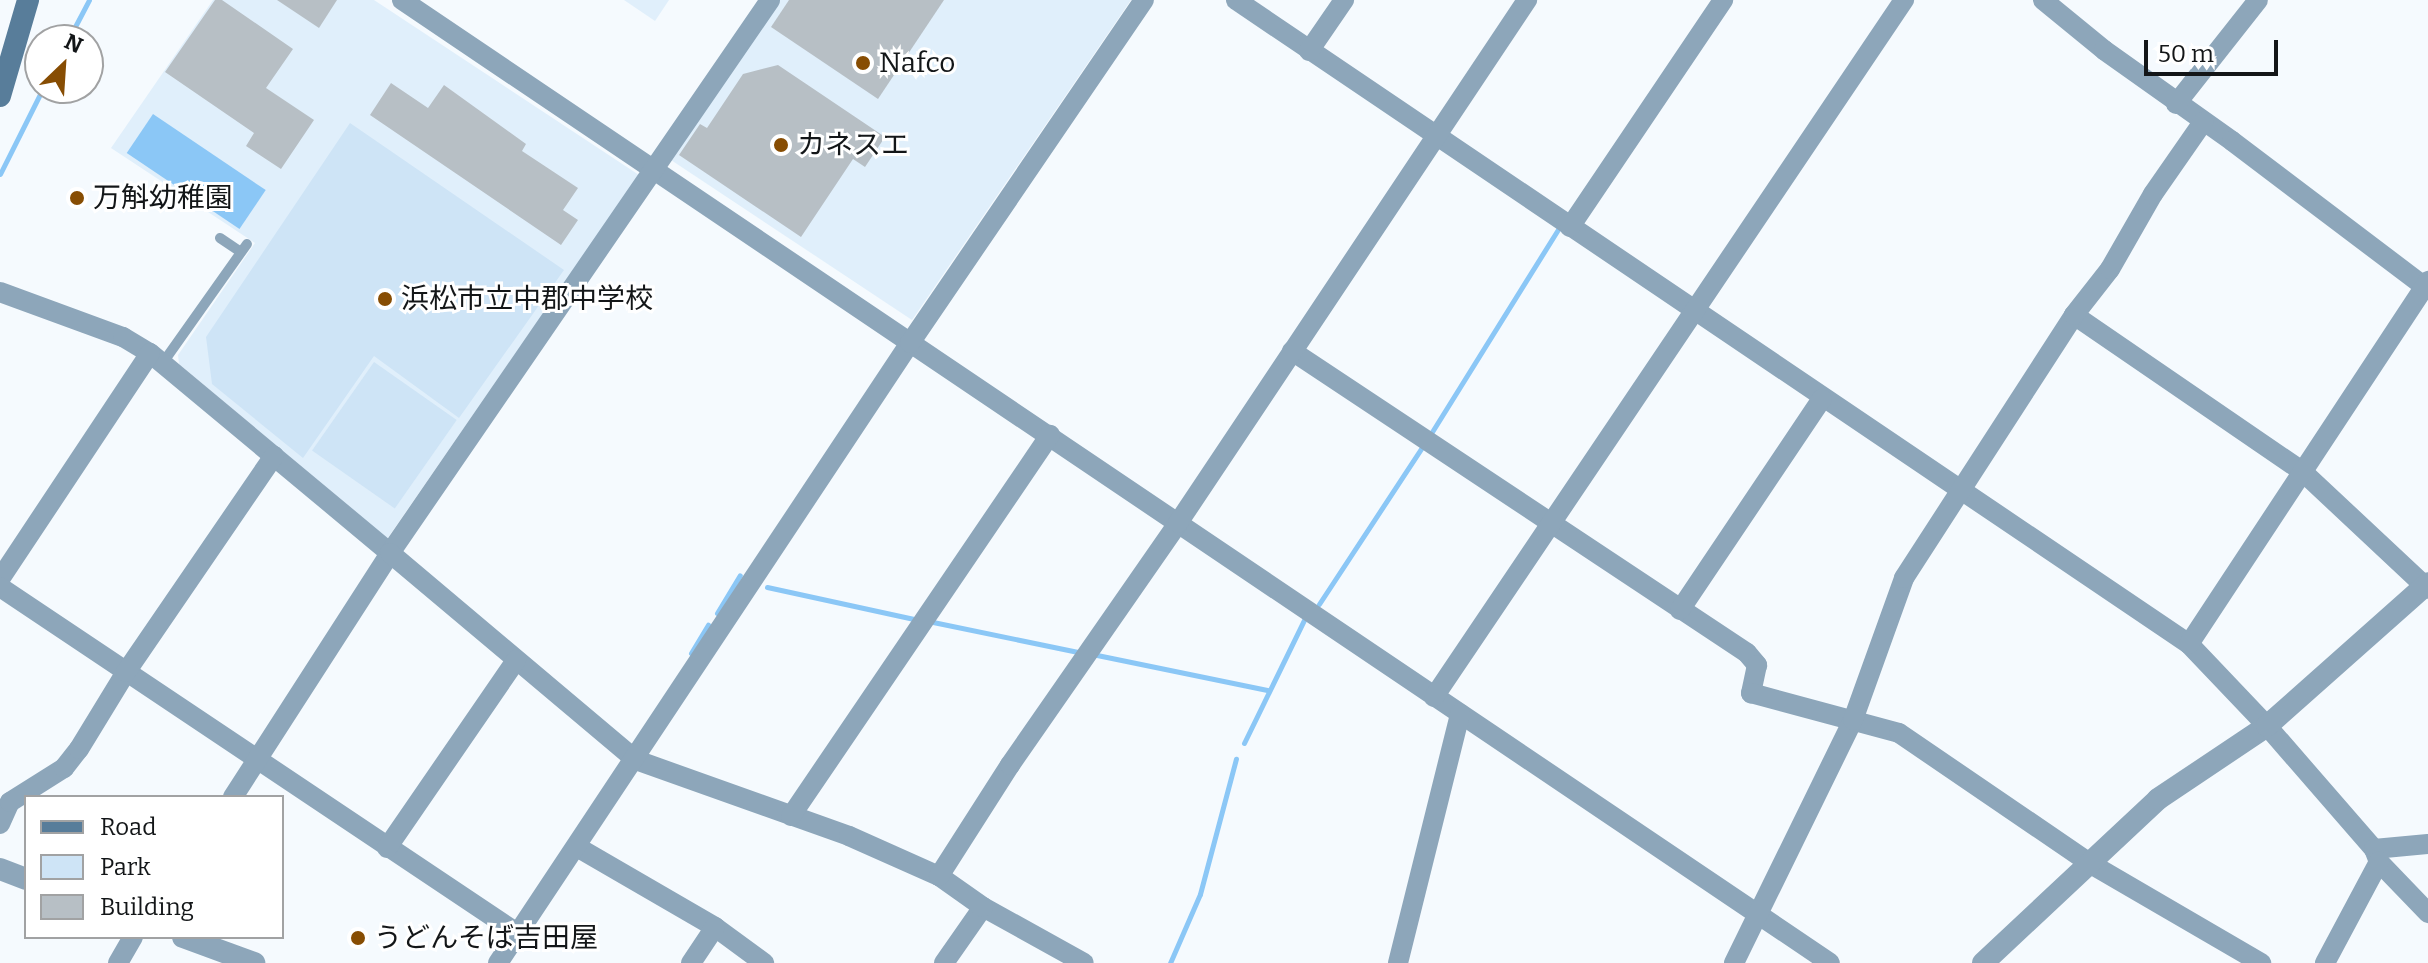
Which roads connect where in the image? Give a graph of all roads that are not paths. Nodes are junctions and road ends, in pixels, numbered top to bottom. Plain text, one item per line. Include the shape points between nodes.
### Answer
1 (28, 0) edge
2 (402, 0) edge
3 (770, 0) edge
4 (1144, 0) edge
5 (1236, 0) edge
6 (1344, 0) edge
7 (1527, 0) edge
8 (1723, 0) edge
9 (1904, 0) edge
10 (2043, 0) edge
11 (2258, 0) edge
12 (1309, 51) junction
13 (0, 96) edge
14 (2176, 104) junction
15 (2203, 122) junction
16 (1436, 137) junction
17 (654, 172) junction
18 (1570, 227) junction
19 (220, 238) dead end
20 (2427, 286) edge
21 (0, 292) edge
22 (1695, 310) junction
23 (2074, 315) junction
24 (910, 343) junction
25 (1292, 351) junction
26 (156, 358) junction
27 (1822, 399) junction
28 (1050, 435) junction
29 (274, 456) junction
30 (2303, 472) junction
31 (1960, 490) junction
32 (1550, 522) junction
33 (1178, 523) junction
34 (390, 553) junction
35 (0, 579) edge
36 (2427, 586) edge
37 (0, 587) edge
38 (1680, 610) junction
39 (2189, 644) junction
40 (516, 660) junction
41 (126, 672) junction
42 (1434, 697) junction
43 (1460, 714) junction
44 (1853, 720) junction
45 (2267, 726) junction
46 (258, 760) junction
47 (636, 760) junction
48 (234, 795) edge
49 (791, 816) junction
50 (0, 824) edge
51 (2428, 844) edge
52 (577, 847) junction
53 (387, 848) junction
54 (2376, 856) junction
55 (2091, 864) junction
56 (0, 869) edge
57 (939, 876) junction
58 (24, 878) edge
59 (983, 907) junction
60 (2428, 913) edge
61 (1758, 914) junction
62 (715, 927) junction
63 (517, 933) junction
64 (132, 939) edge
65 (188, 939) edge
66 (1080, 962) edge
67 (118, 963) edge
68 (254, 963) edge
69 (498, 963) edge
70 (691, 963) edge
71 (764, 963) edge
72 (944, 963) edge
73 (1398, 963) edge
74 (1734, 963) edge
75 (1830, 963) edge
76 (1983, 963) edge
77 (2261, 963) edge
78 (2325, 963) edge

1 - 13 main road
2 - 17 street
3 - 17 street
4 - 24 street
5 - 12 street
6 - 12 street
7 - 16 street
8 - 18 street
9 - 22 street
10 - 14 street
11 - 14 street
12 - 16 street
14 - 15 street
15 - 20 street
15 - 23 street via 2110,269
16 - 18 street
16 - 25 street
17 - 24 street
17 - 34 street
18 - 22 street
19 - 26 lane via 244,248
20 - 30 street
21 - 26 street via 123,337
22 - 27 street
22 - 32 street
23 - 30 street
23 - 31 street
24 - 28 street
24 - 47 street
25 - 32 street
25 - 33 street
26 - 29 street
26 - 35 street
27 - 31 street
27 - 38 street
28 - 33 street
28 - 49 street
29 - 34 street
29 - 41 street
30 - 36 street
30 - 39 street
31 - 39 street
31 - 44 street via 1904,578
32 - 38 street
32 - 42 street
33 - 42 street
33 - 57 street
34 - 40 street
34 - 46 street
36 - 45 street
37 - 41 street
38 - 44 street via 1747,653 1757,665 1751,693
39 - 45 street
40 - 47 street
40 - 53 street
41 - 46 street
41 - 50 street via 64,768 10,802
42 - 43 street
43 - 61 street
43 - 73 street
44 - 55 street via 1899,733
44 - 61 street
45 - 54 street
45 - 55 street via 2158,799
46 - 48 street
46 - 53 street
47 - 49 street
47 - 52 street
49 - 57 street
51 - 54 street
52 - 62 street
52 - 63 street
53 - 63 street
54 - 60 street
54 - 78 street
55 - 76 street
55 - 77 street
56 - 58 street
57 - 59 street
59 - 66 street
59 - 72 street
61 - 74 street
61 - 75 street
62 - 70 street
62 - 71 street
63 - 69 street
64 - 67 street
65 - 68 street

